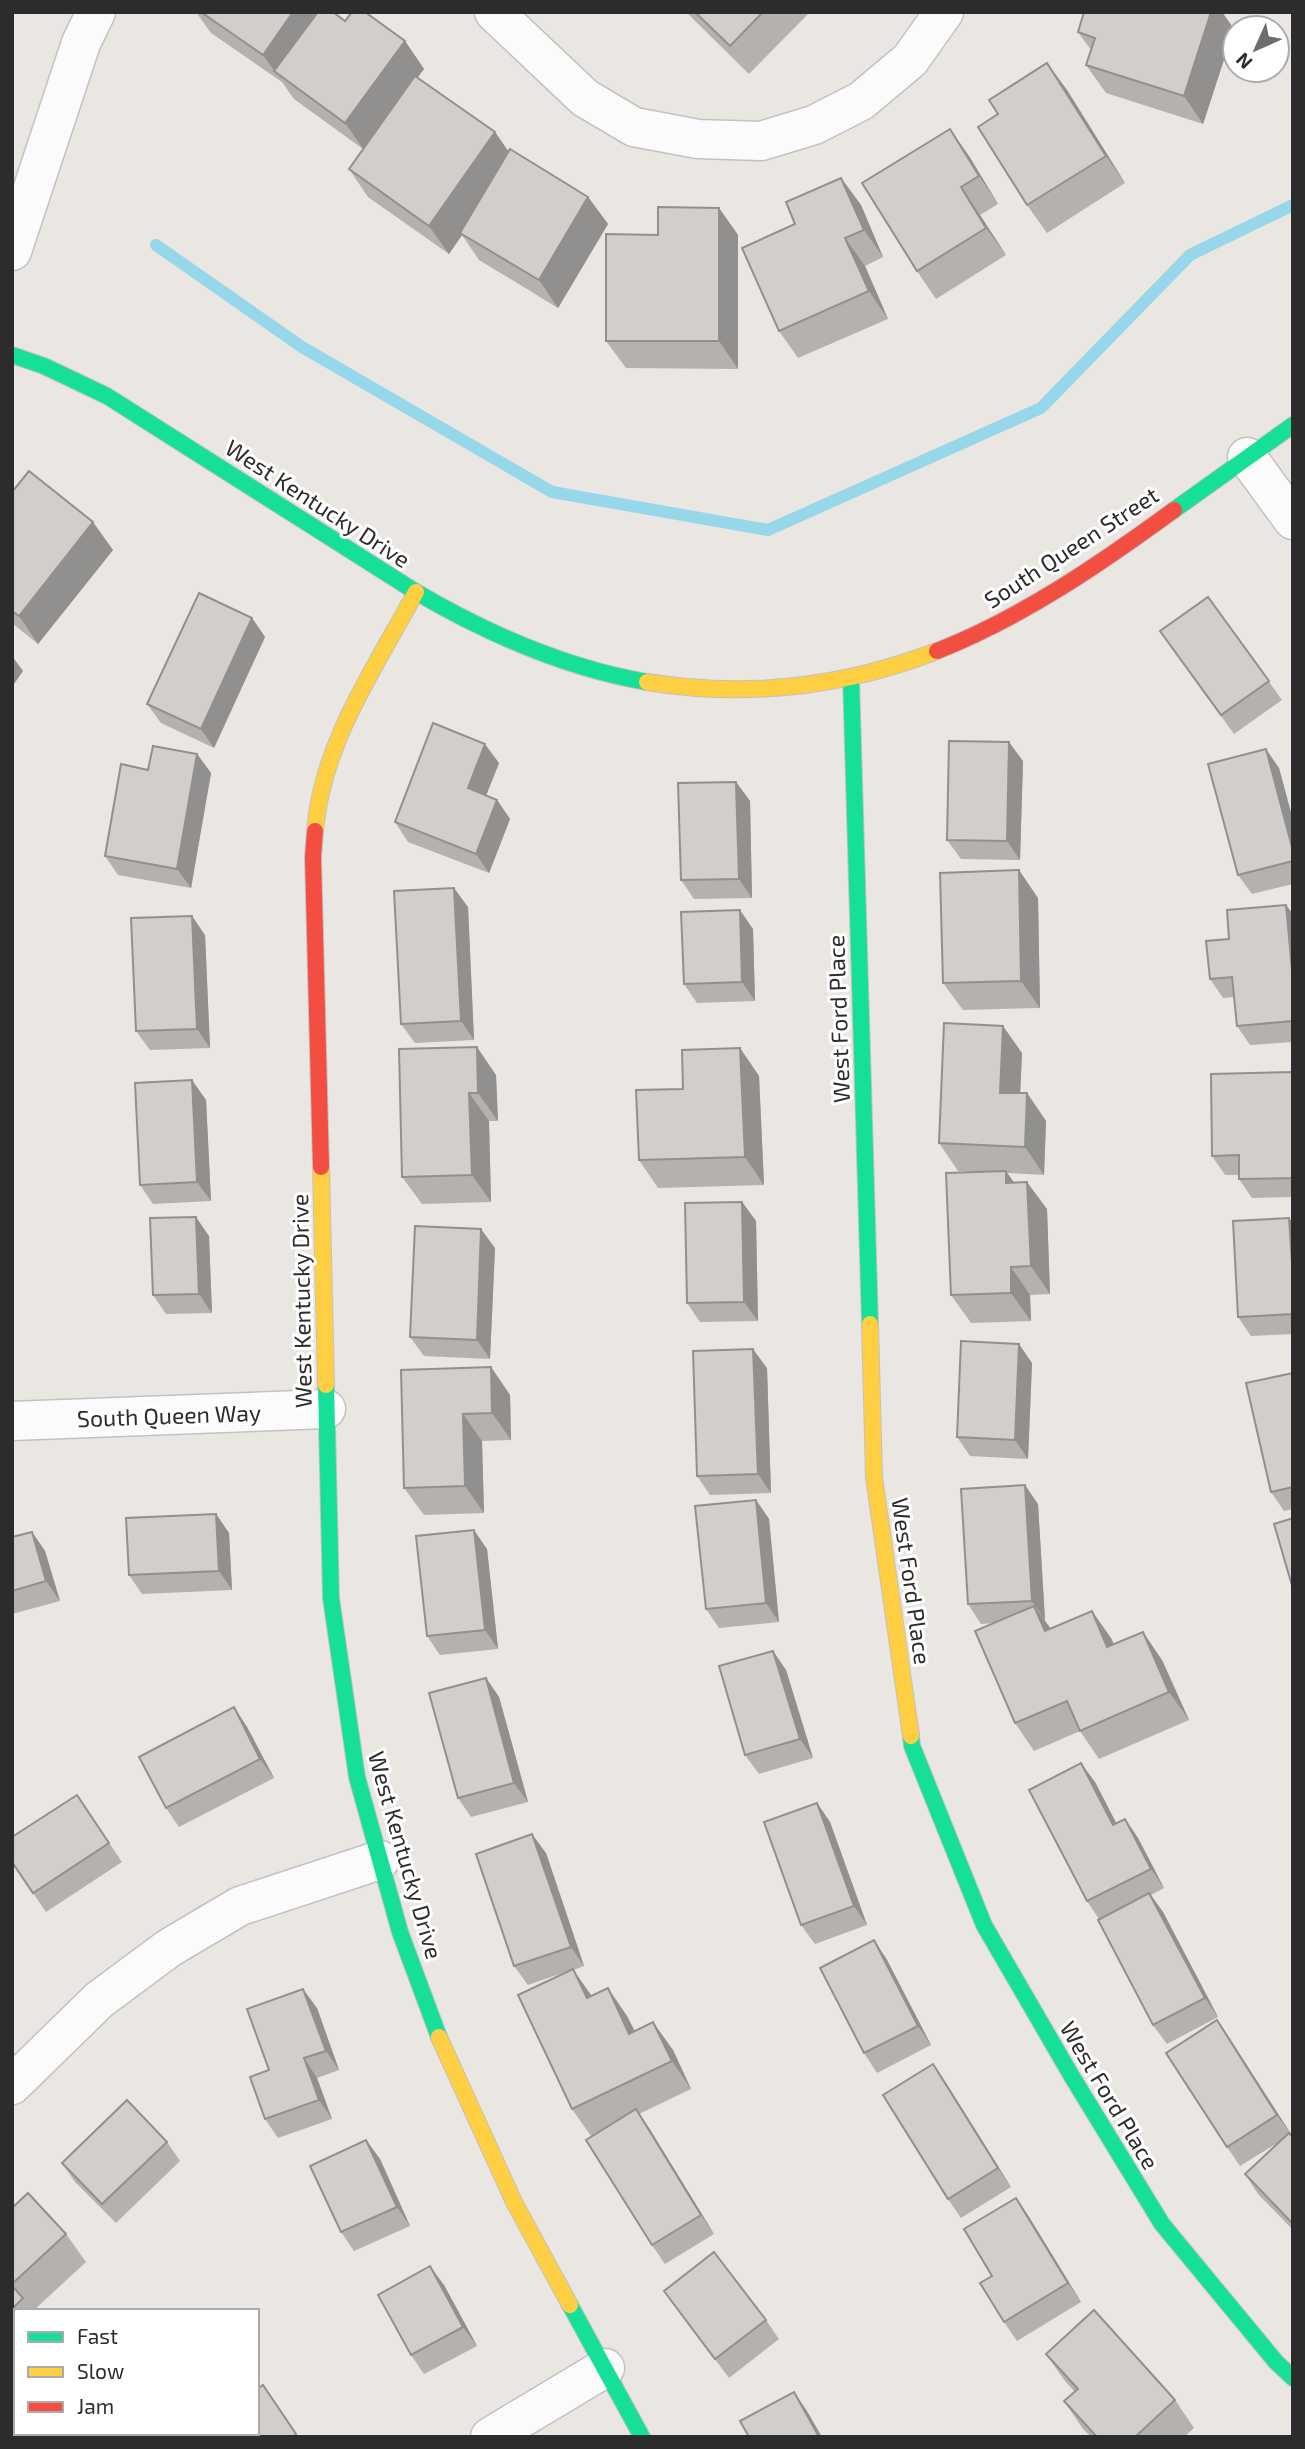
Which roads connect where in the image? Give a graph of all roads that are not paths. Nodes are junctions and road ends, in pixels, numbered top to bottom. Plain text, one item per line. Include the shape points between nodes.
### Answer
1 (96, 12) edge
2 (494, 12) edge
3 (944, 12) edge
4 (12, 251) edge
5 (12, 355) edge
6 (1293, 425) edge
7 (1247, 457) junction
8 (1293, 520) edge
9 (416, 592) junction
10 (851, 678) junction
11 (326, 1409) junction
12 (12, 1422) edge
13 (380, 1860) junction
14 (12, 2085) edge
15 (605, 2368) junction
16 (1293, 2378) edge
17 (490, 2437) edge
18 (642, 2437) edge

1 - 4 street via 81,43
2 - 3 street via 585,98 634,127 698,139 761,141 814,125 861,102 909,60
5 - 9 street, West Kentucky Drive via 107,396
6 - 7 street, South Queen Street
7 - 8 street
7 - 10 street, South Queen Street via 1028,607 955,643
9 - 10 street, South Queen Street via 506,640 607,674 718,690 803,686
9 - 11 street, West Kentucky Drive via 342,728 317,808 313,857
10 - 16 street, West Ford Place via 874,1477 912,1746 984,1925 1071,2076 1162,2224
11 - 12 street, South Queen Way
11 - 13 street, West Kentucky Drive via 331,1598 357,1777
13 - 14 street via 240,1906 169,1948 99,2000
13 - 15 street, West Kentucky Drive via 427,2008 466,2097 514,2202
15 - 17 street
15 - 18 street, West Kentucky Drive

